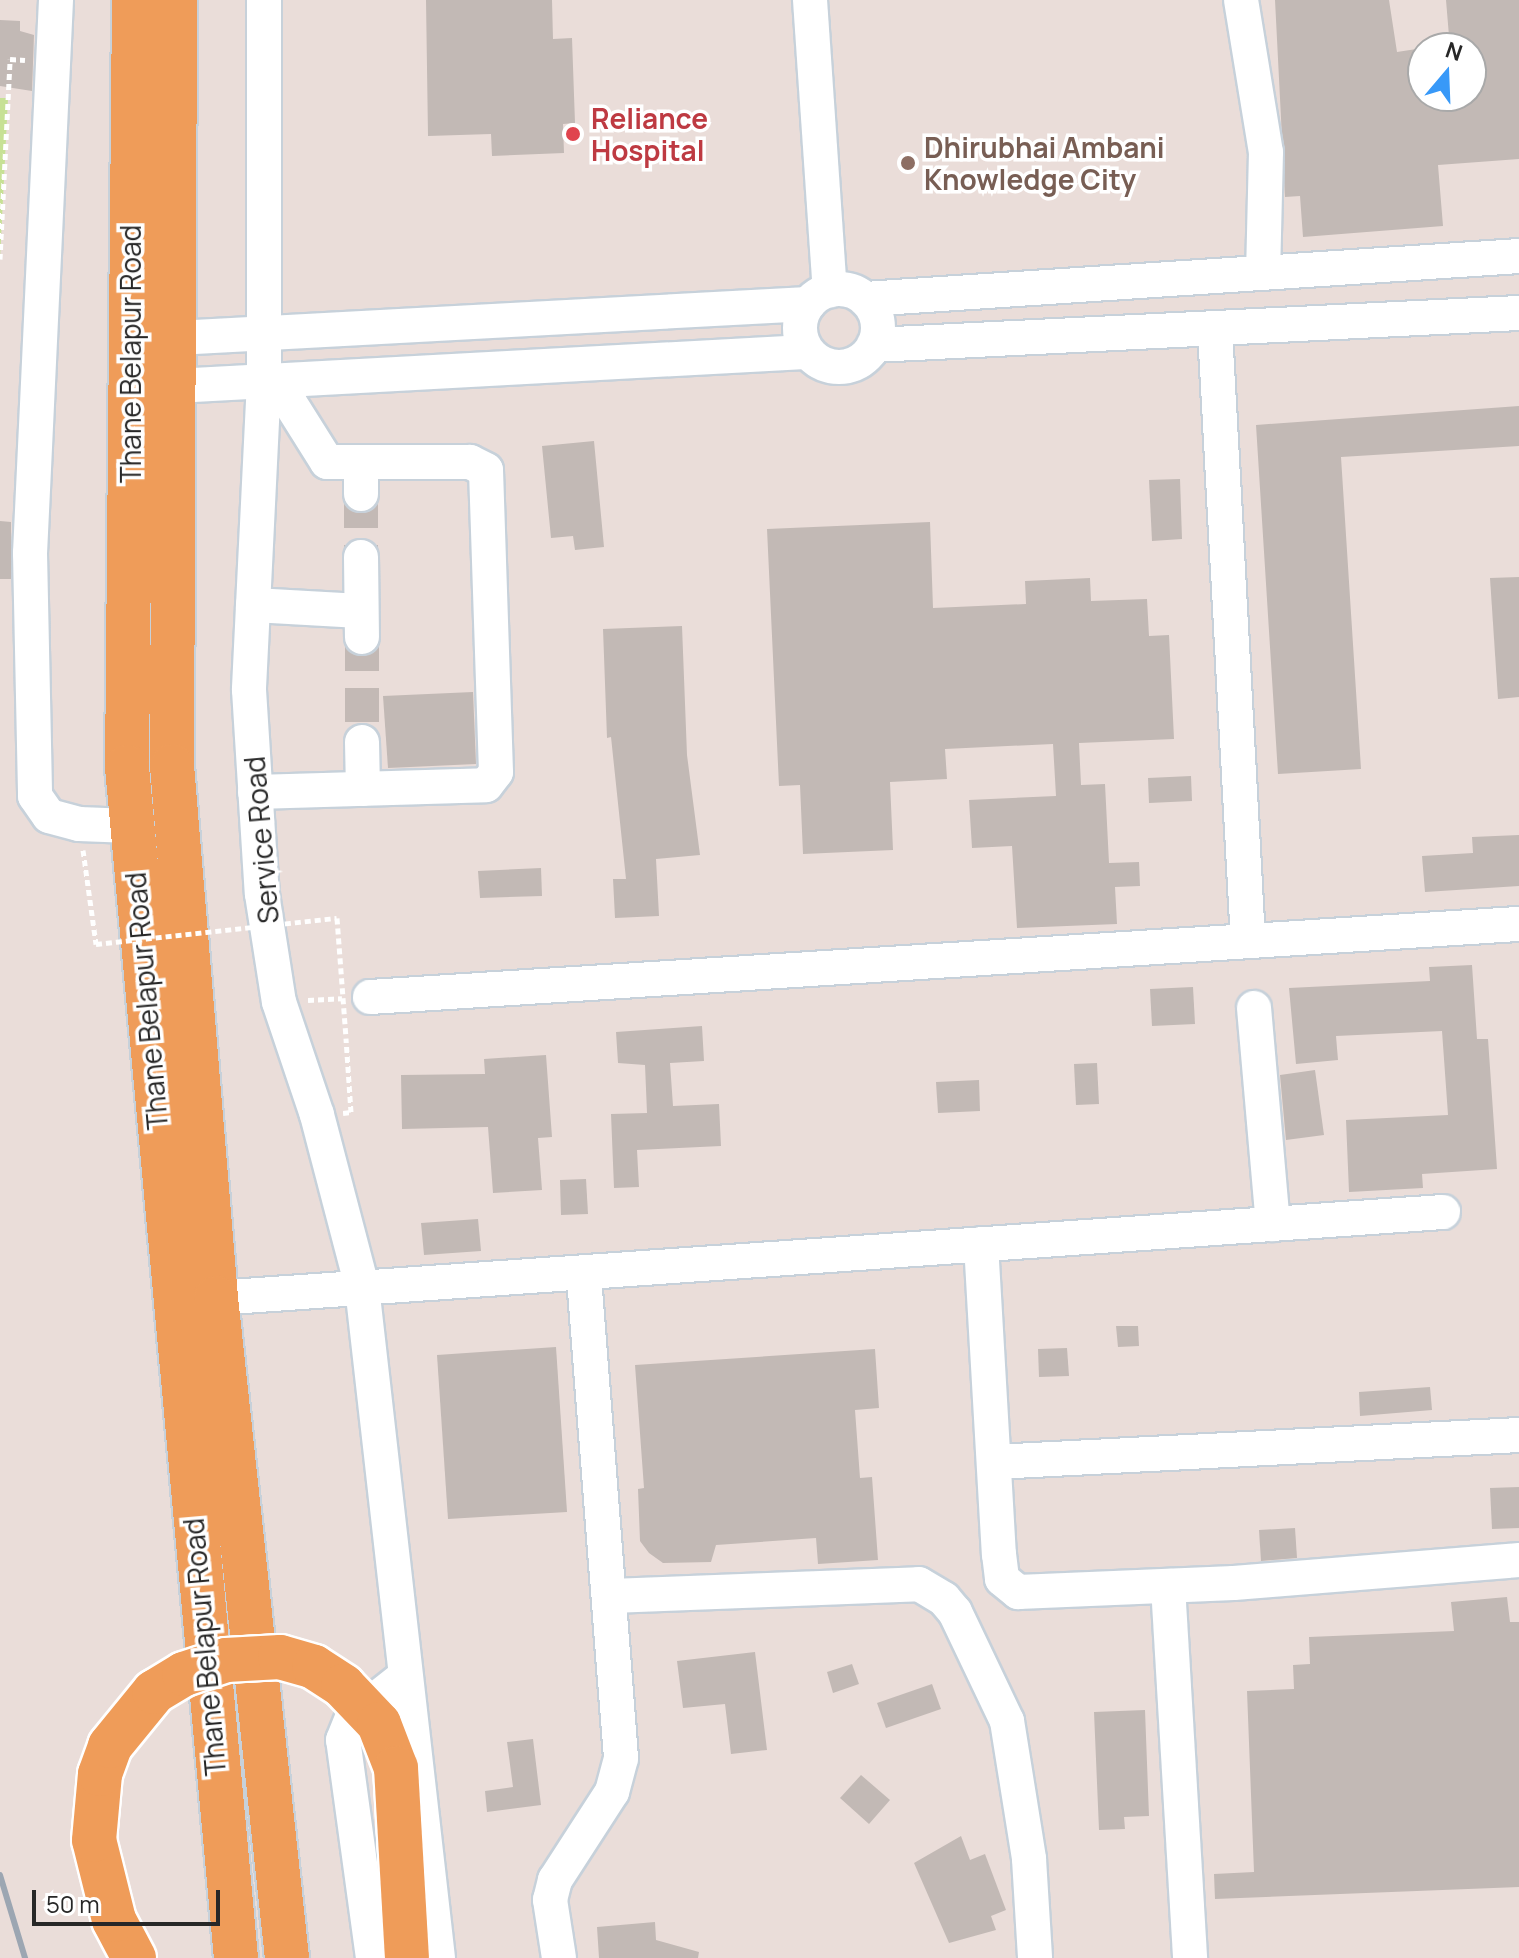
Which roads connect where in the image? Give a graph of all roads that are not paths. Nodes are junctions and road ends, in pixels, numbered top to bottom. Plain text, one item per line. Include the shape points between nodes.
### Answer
1 (56, 0) edge
2 (183, 0) edge
3 (264, 0) edge
4 (810, 0) edge
5 (1241, 0) edge
6 (131, 14) edge
7 (176, 21) edge
8 (1519, 256) edge
9 (1263, 273) junction
10 (819, 297) junction
11 (865, 299) junction
12 (1519, 313) edge
13 (1215, 330) junction
14 (263, 333) junction
15 (176, 338) junction
16 (874, 345) junction
17 (805, 352) junction
18 (264, 381) junction
19 (175, 386) junction
20 (361, 557) tunnel mouth
21 (253, 605) junction
22 (362, 742) tunnel mouth
23 (363, 789) junction
24 (255, 792) junction
25 (131, 826) junction
26 (1519, 924) edge
27 (1248, 941) junction
28 (370, 997) road end
29 (1254, 1008) dead end
30 (1443, 1212) dead end
31 (1273, 1224) junction
32 (981, 1244) junction
33 (584, 1272) junction
34 (362, 1287) junction
35 (216, 1298) junction
36 (1519, 1435) edge
37 (994, 1462) junction
38 (1519, 1560) edge
39 (1168, 1586) junction
40 (611, 1596) junction
41 (404, 1677) junction
42 (134, 1958) edge
43 (236, 1958) edge
44 (287, 1958) edge
45 (373, 1958) edge
46 (407, 1958) edge
47 (438, 1958) edge
48 (559, 1958) edge
49 (1035, 1958) edge
50 (1190, 1958) edge

1 - 25 street via 30,553 35,796 49,816
2 - 7 main road, Thane Belapur Road
3 - 14 street, Service Road
4 - 10 street
5 - 9 street via 1266,152
6 - 25 main road, Thane Belapur Road
7 - 15 main road, Thane Belapur Road
8 - 9 street
9 - 11 street
10 - 11 street
10 - 14 street
10 - 17 street via 800,326
11 - 16 street via 877,320
12 - 13 street
13 - 16 street
13 - 27 street
14 - 15 street
14 - 18 street, Service Road
15 - 19 main road, Thane Belapur Road
16 - 17 street via 855,364 842,367
17 - 18 street
18 - 19 street
18 - 21 street, Service Road
18 - 23 street via 290,403 322,459 361,478 470,462 486,470 496,772 486,785
19 - 35 main road, Thane Belapur Road via 172,766
20 - 21 street via 362,624
21 - 24 street, Service Road via 249,690
22 - 23 street
23 - 24 street
24 - 34 street, Service Road via 262,894 279,1002 317,1115
25 - 43 main road, Thane Belapur Road
26 - 27 street
27 - 28 street
29 - 31 street
30 - 31 street
31 - 32 street
32 - 33 street
32 - 37 street
33 - 34 street
33 - 40 street via 595,1466
34 - 35 street
34 - 41 street, Service Road
35 - 44 main road, Thane Belapur Road
36 - 37 street
37 - 39 street via 1002,1579 1018,1592
38 - 39 street
39 - 50 street
40 - 48 street via 621,1758 612,1792 555,1880 550,1900
40 - 49 street via 919,1584 944,1599 1007,1721 1029,1859
41 - 45 street via 352,1718 343,1740
41 - 47 street, Service Road
42 - 46 main road, bridge via 114,1920 94,1840 100,1774 110,1746 154,1692 184,1674 226,1660 280,1657 314,1667 343,1686 379,1724 396,1768

